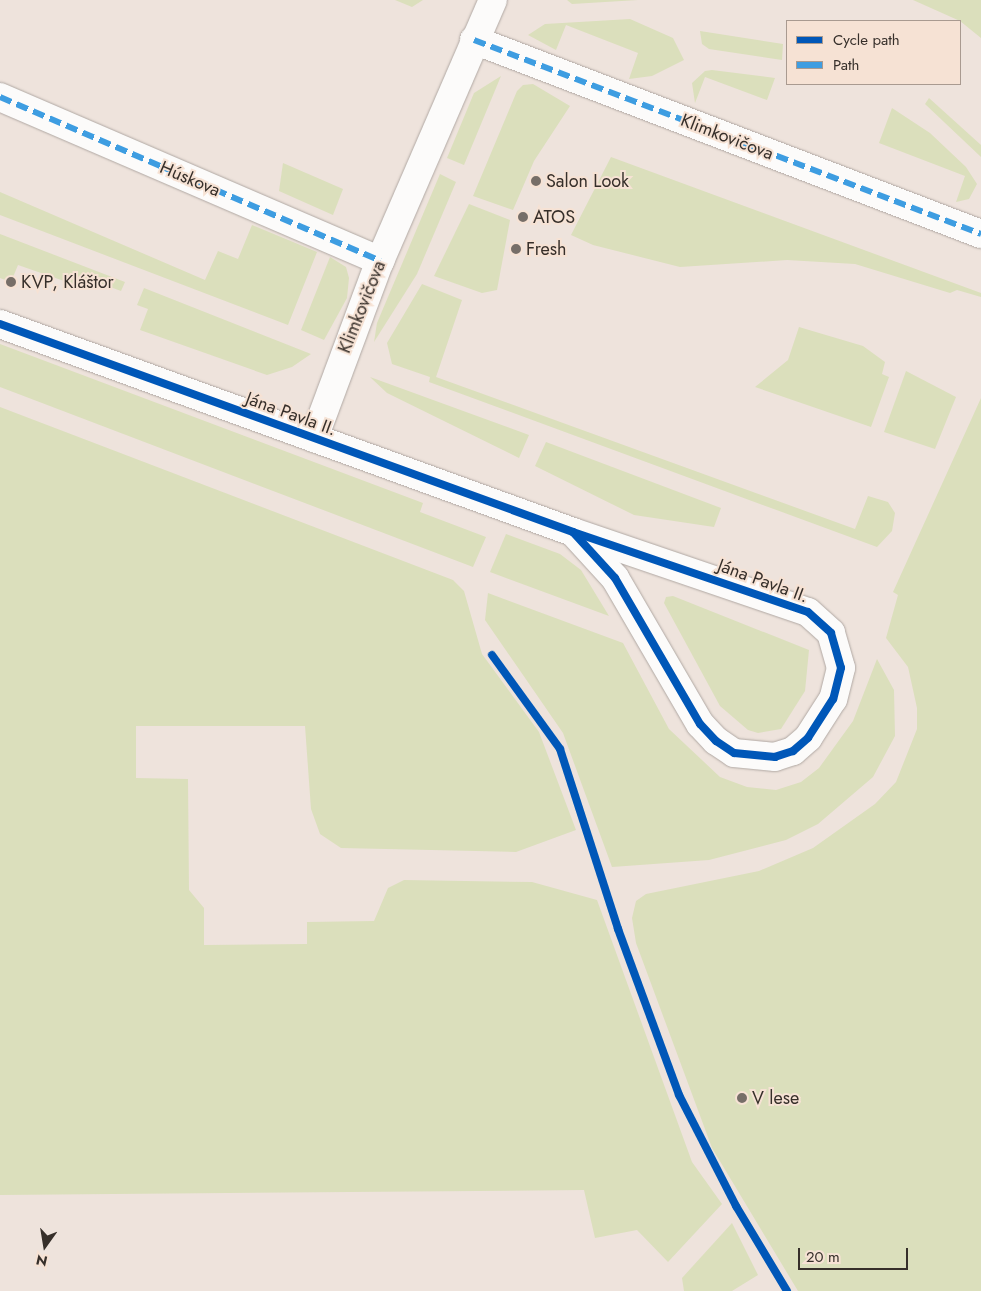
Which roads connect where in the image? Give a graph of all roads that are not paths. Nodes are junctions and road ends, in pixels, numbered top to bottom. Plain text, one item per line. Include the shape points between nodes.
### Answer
1 (492, 0) edge
2 (474, 40) junction
3 (0, 97) edge
4 (981, 234) edge
5 (380, 261) junction
6 (0, 324) edge
7 (314, 438) junction
8 (573, 532) junction

1 - 2 street, Klimkovičova
2 - 4 street, Klimkovičova
2 - 5 street, Klimkovičova
3 - 5 street, Húskova
5 - 7 street, Klimkovičova
6 - 7 street, Jána Pavla II.
7 - 8 street, Jána Pavla II.
8 - 8 street, Jána Pavla II. via 615,578 700,724 716,741 734,753 775,757 793,751 808,738 839,684 837,649 825,626 790,604

